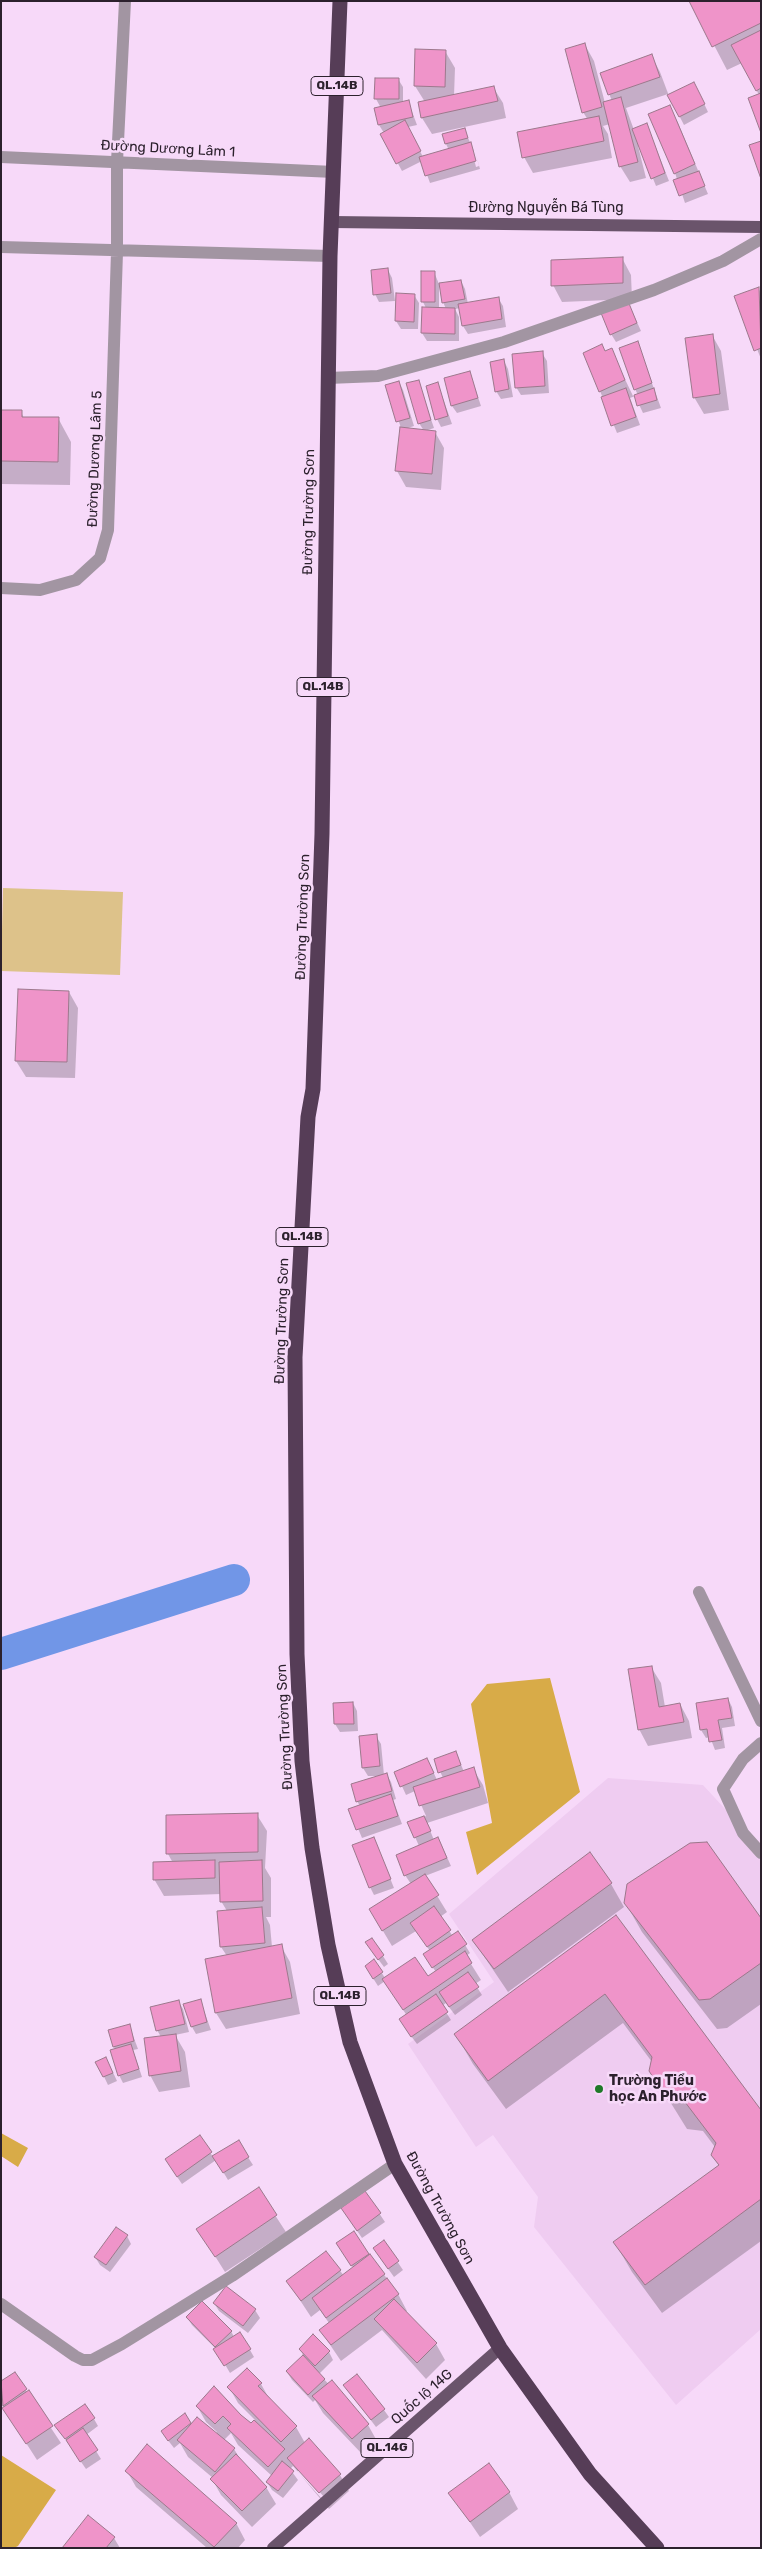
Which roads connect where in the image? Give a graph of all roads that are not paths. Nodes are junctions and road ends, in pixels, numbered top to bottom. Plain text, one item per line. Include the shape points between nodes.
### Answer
1 (125, 1) edge
2 (340, 1) edge
3 (1, 157) edge
4 (117, 162) junction
5 (334, 172) junction
6 (332, 222) junction
7 (761, 227) edge
8 (761, 239) edge
9 (1, 247) edge
10 (117, 252) junction
11 (330, 256) junction
12 (328, 378) junction
13 (1, 588) edge
14 (698, 1592) dead end
15 (761, 1721) edge
16 (761, 1743) edge
17 (761, 1853) edge
18 (395, 2164) junction
19 (1, 2304) edge
20 (500, 2348) junction
21 (273, 2548) edge
22 (657, 2548) edge

1 - 4 street, Đường Dương Lâm 5
2 - 5 highway, Đường Trường Sơn / QL.14B
3 - 4 street, Đường Dương Lâm 1
4 - 5 street, Đường Dương Lâm 1
4 - 10 street, Đường Dương Lâm 5
5 - 6 highway, Đường Trường Sơn / QL.14B
6 - 7 main road, Đường Nguyễn Bá Tùng
6 - 11 highway, Đường Trường Sơn / QL.14B
8 - 12 street via 724,261 654,290 504,342 378,376
9 - 10 street
10 - 11 street
10 - 13 street, Đường Dương Lâm 5 via 108,530 100,558 76,580 40,590
11 - 12 highway, Đường Trường Sơn / QL.14B
12 - 18 highway, Đường Trường Sơn / QL.14B via 322,834 313,1089 308,1117 295,1357 302,1761 328,1945 350,2042
14 - 15 street
16 - 17 street via 743,1759 723,1789 743,1833
18 - 19 street via 232,2276 92,2360 75,2356
18 - 20 highway, Đường Trường Sơn / QL.14B
20 - 21 main road, Quốc lộ 14G / QL.14G
20 - 22 highway, Đường Trường Sơn / QL.14B via 590,2474

